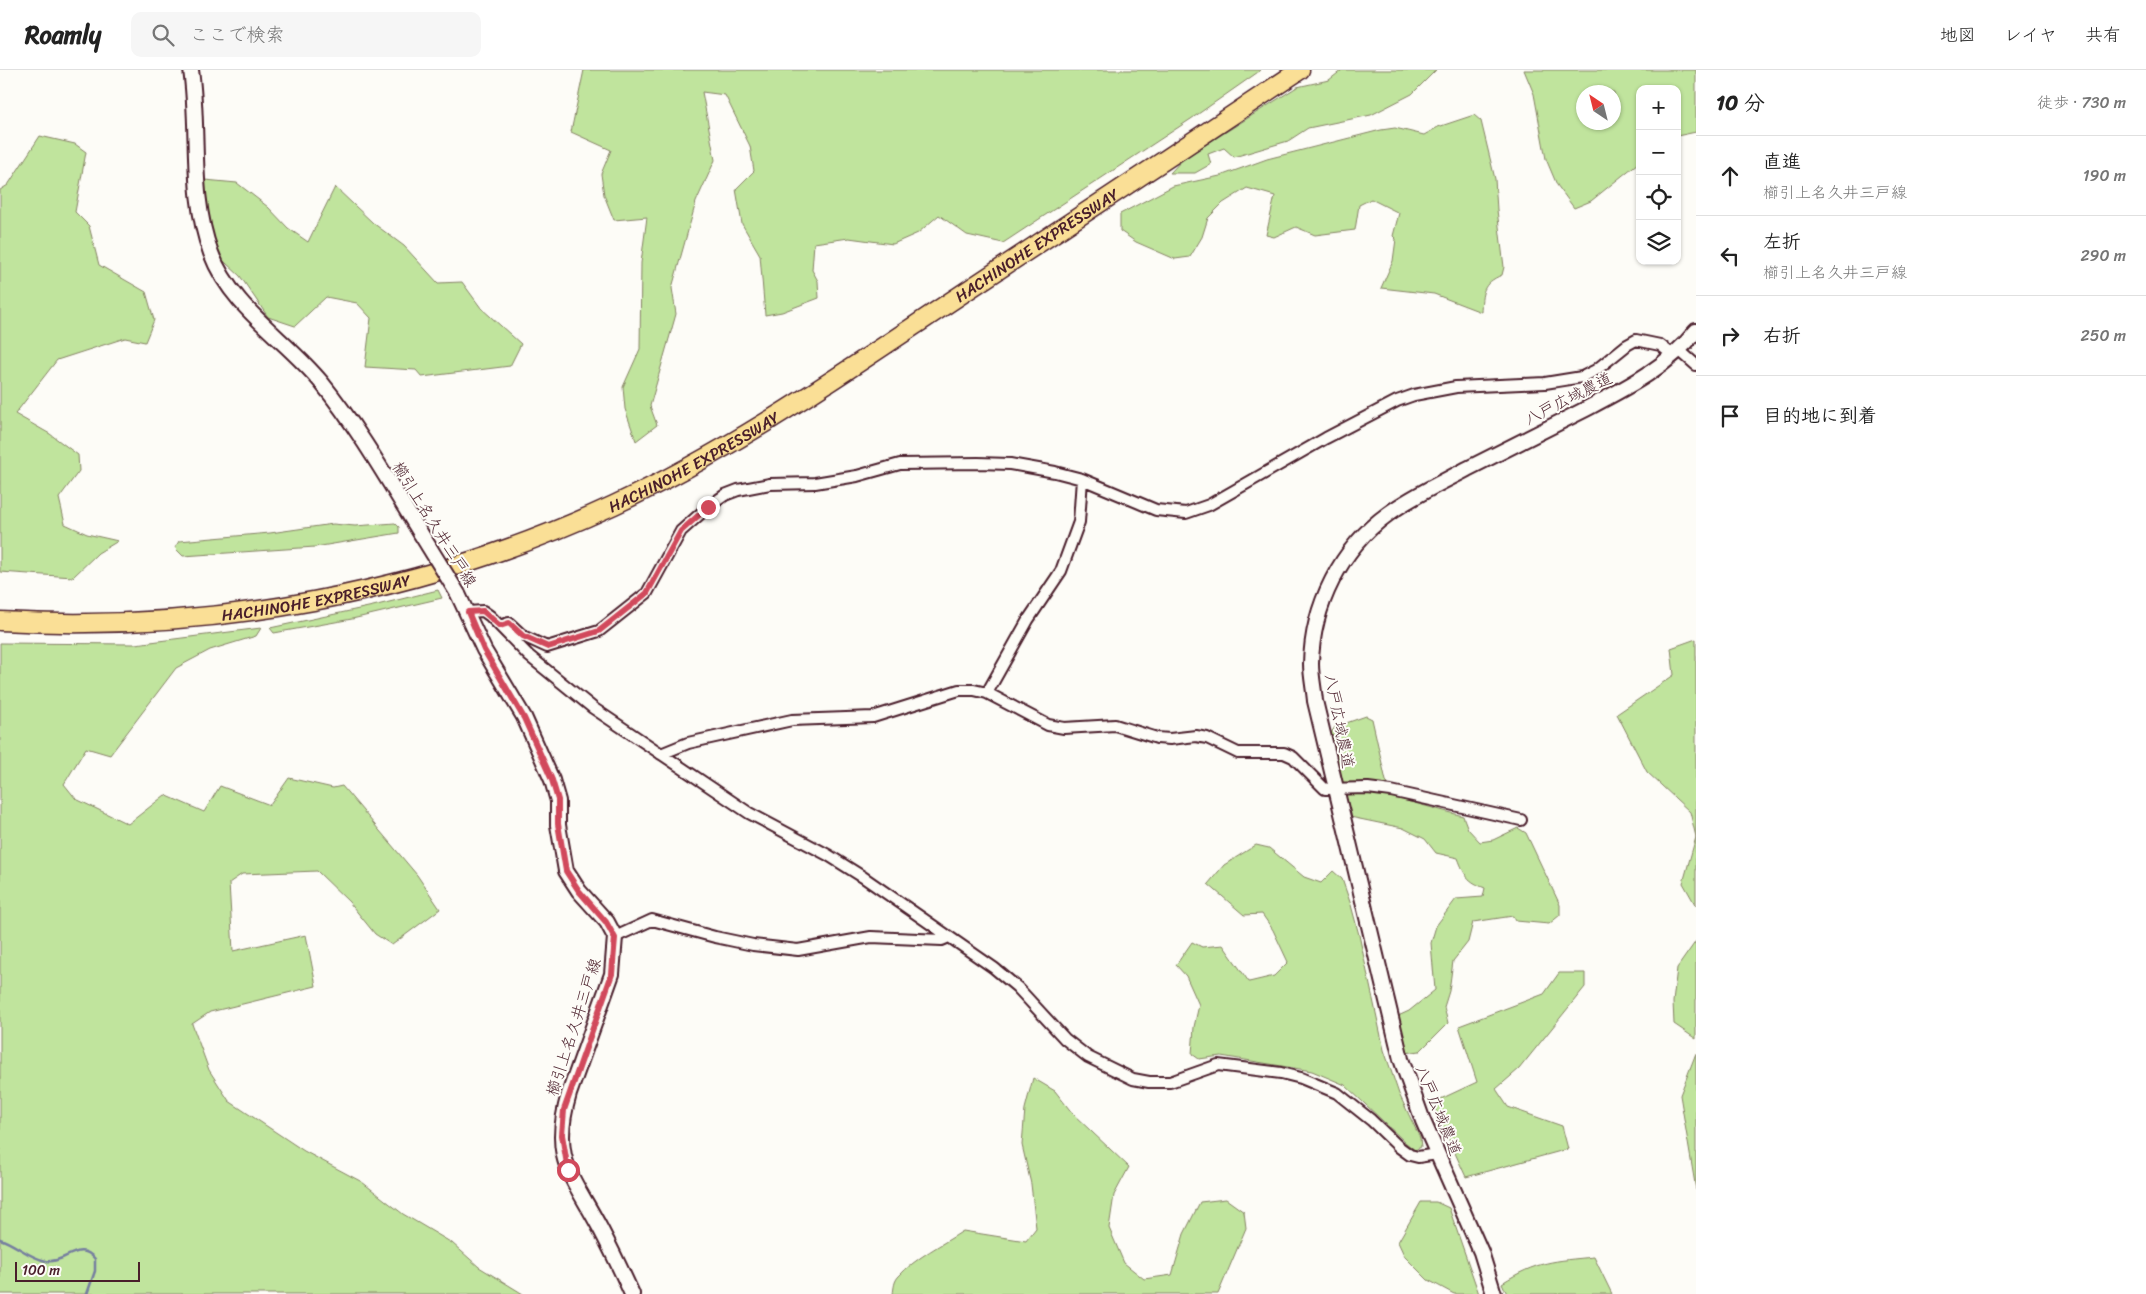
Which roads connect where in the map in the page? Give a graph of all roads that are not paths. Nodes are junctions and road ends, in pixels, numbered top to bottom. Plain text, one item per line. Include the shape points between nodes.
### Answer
1 (191, 70) edge
2 (1285, 70) edge
3 (1300, 70) edge
4 (1696, 331) edge
5 (1676, 353) junction
6 (1696, 365) edge
7 (1082, 479) junction
8 (468, 612) junction
9 (0, 614) edge
10 (0, 621) edge
11 (500, 626) junction
12 (987, 693) junction
13 (661, 754) junction
14 (1335, 789) junction
15 (1520, 820) dead end
16 (949, 937) junction
17 (615, 938) junction
18 (1437, 1154) junction
19 (632, 1294) edge
20 (1494, 1294) edge

1 - 8 main road, 櫛引上名久井三戸線, bridge via 196,104 199,212 212,255 239,300 308,366 336,401
2 - 9 highway, HACHINOHE EXPRESSWAY via 783,402 662,472 529,532 399,574 261,603 120,616
3 - 10 highway, HACHINOHE EXPRESSWAY via 787,409 614,505 473,561 352,594 192,619 43,624
4 - 5 main road, 八戸広域農道
5 - 6 street
5 - 7 street via 1660,345 1636,340 1582,377 1545,383 1456,387 1414,395 1326,438 1196,511 1156,510
5 - 14 main road, 八戸広域農道 via 1629,387 1405,503 1374,525 1352,550 1323,601 1315,628 1311,664 1315,702
7 - 11 street via 1010,464 933,462 900,464 815,483 770,484 738,490 708,507 681,531 647,593 599,631 548,647 523,636 509,623
7 - 12 street via 1079,522 1061,571 1028,620
8 - 11 street via 483,611
8 - 17 main road, 櫛引上名久井三戸線 via 484,650 524,718 552,780 558,800 558,824 566,871
11 - 13 street via 558,681
12 - 13 street via 959,690 874,717 792,720 688,743
12 - 14 street via 1048,725 1064,728 1115,725 1157,738 1207,738 1238,753 1284,753 1302,764 1321,787
13 - 16 street via 749,812 863,877
14 - 15 street via 1368,788
14 - 18 main road, 八戸広域農道 via 1401,1059
16 - 17 street via 942,940 871,937 798,950 743,943 652,920
16 - 18 street via 1008,978 1075,1048 1125,1076 1149,1082 1170,1082 1218,1065 1301,1078 1337,1093 1410,1154 1418,1157
17 - 19 main road, 櫛引上名久井三戸線 via 612,974 564,1110 562,1135 565,1160 573,1182 600,1227
18 - 20 main road, 八戸広域農道 via 1481,1252

